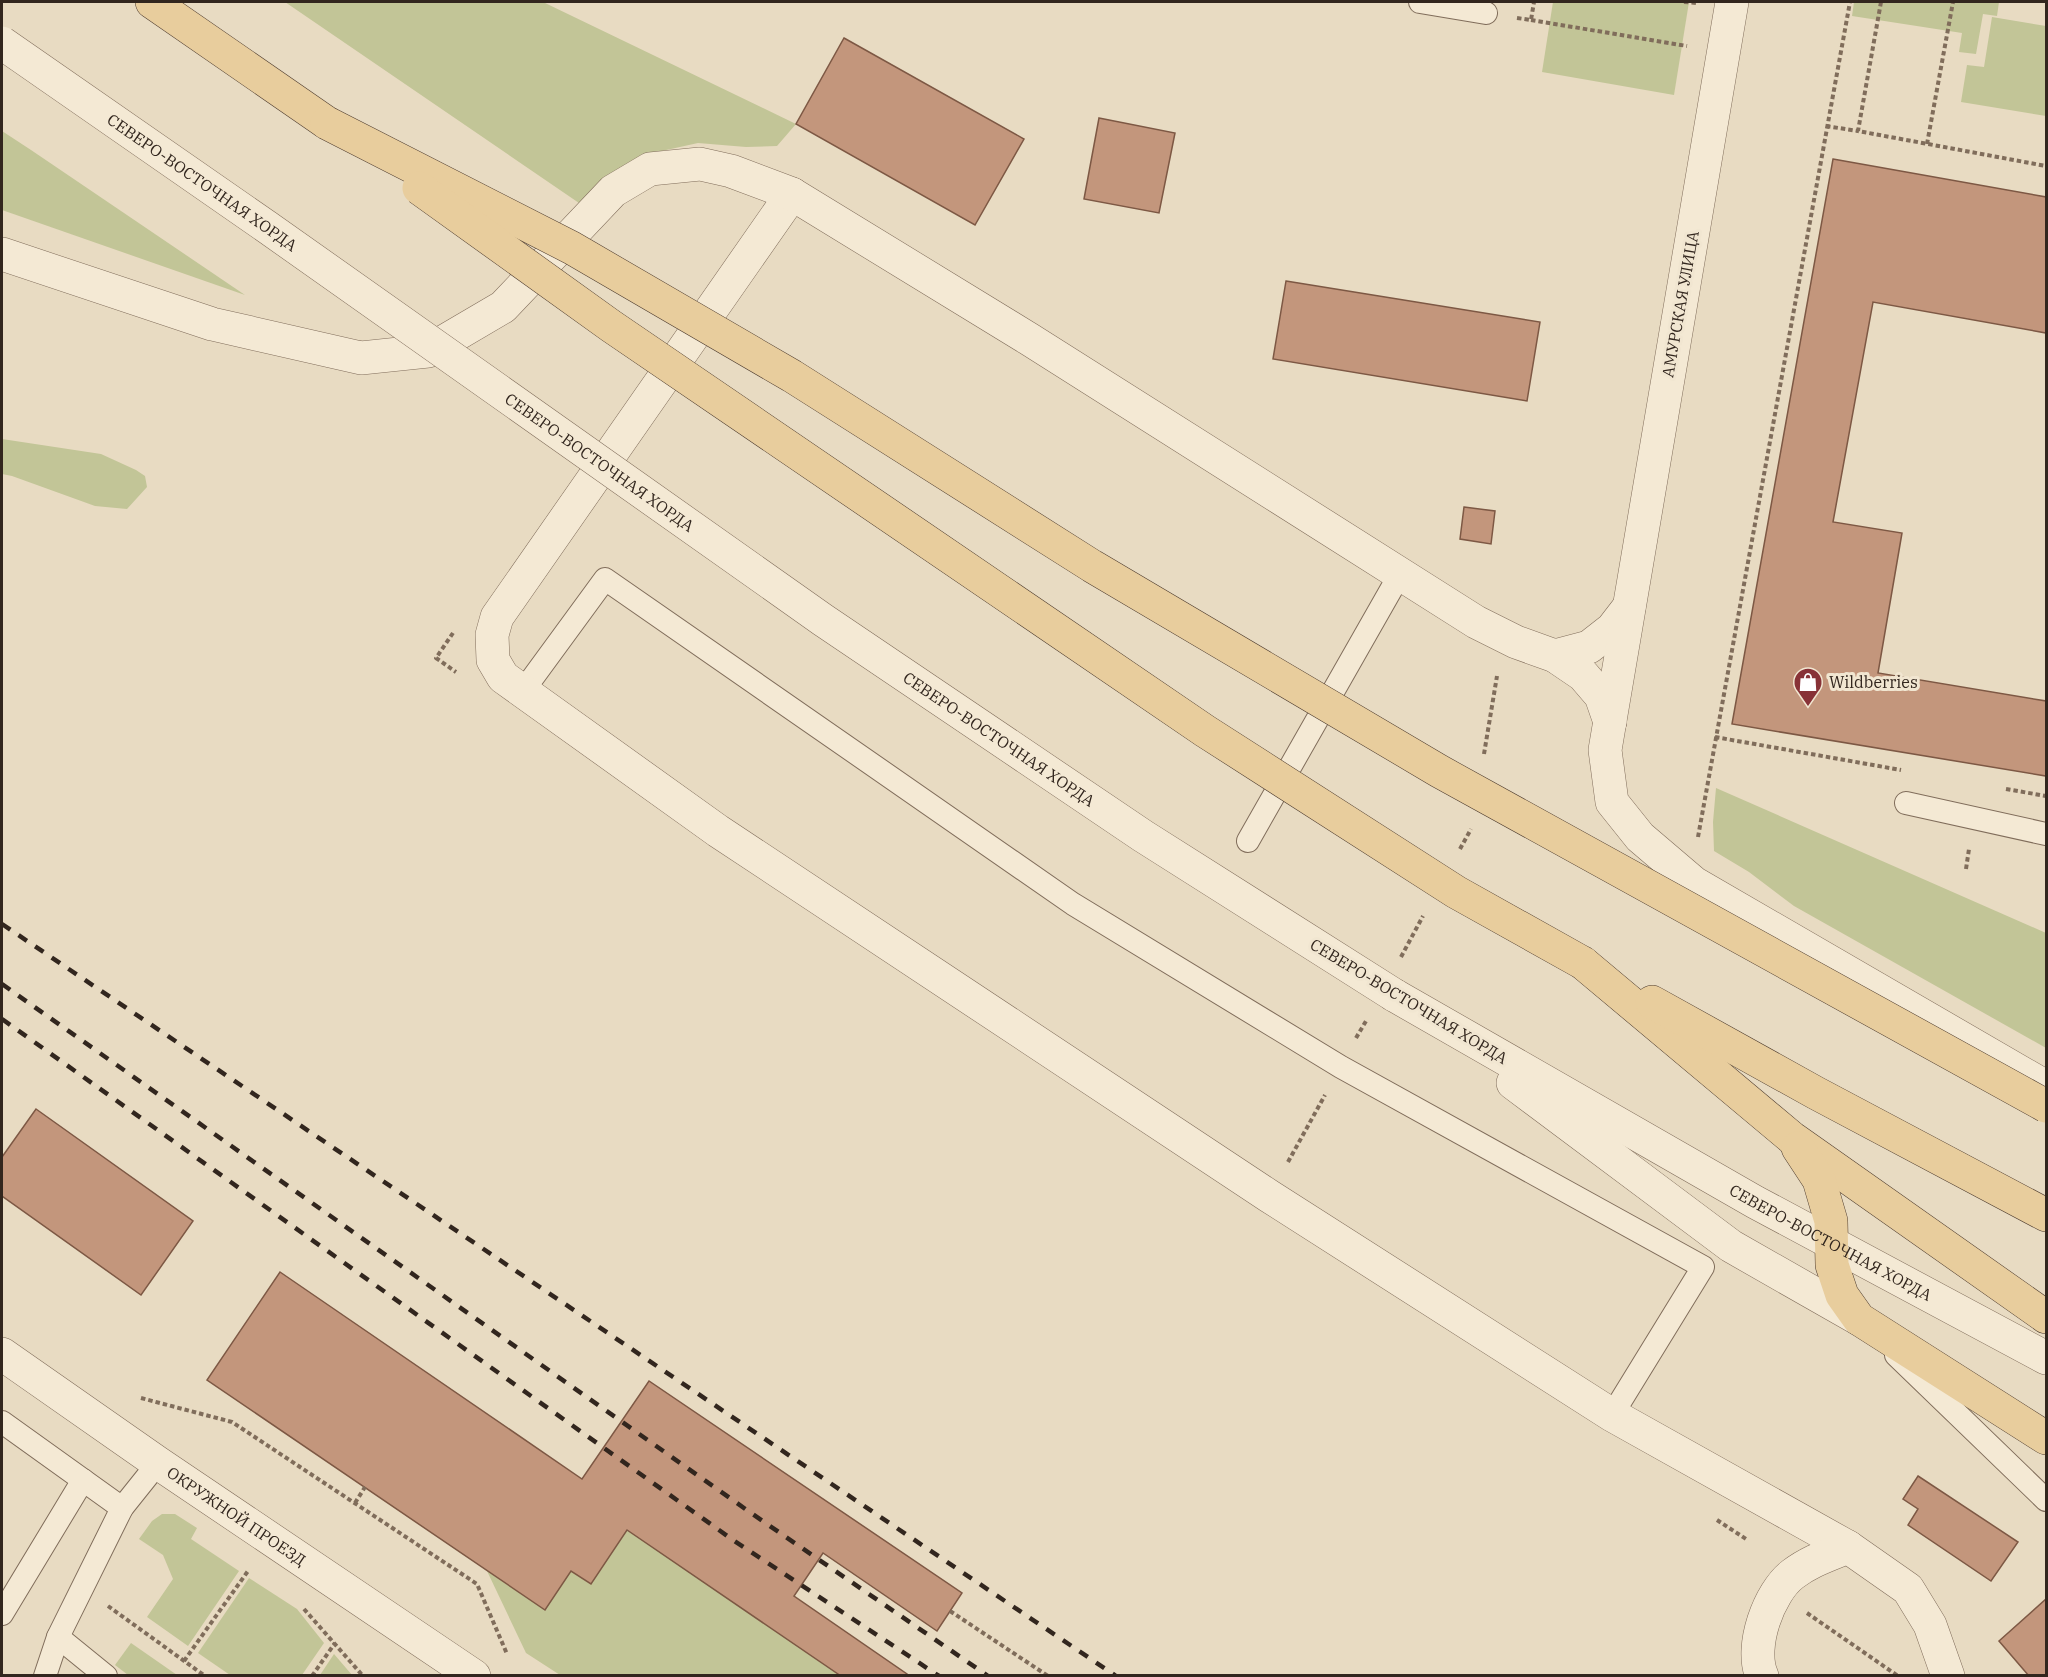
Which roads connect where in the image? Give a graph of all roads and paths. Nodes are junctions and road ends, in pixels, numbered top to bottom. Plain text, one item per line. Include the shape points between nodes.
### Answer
1 (152, 2) edge
2 (1420, 2) edge
3 (1732, 2) edge
4 (1850, 2) edge
5 (1881, 2) edge
6 (1953, 2) edge
7 (1486, 13) dead end
8 (1531, 20) dead end
9 (2, 43) edge
10 (1692, 47) dead end
11 (327, 123) junction
12 (1826, 126) junction
13 (1858, 131) junction
14 (1927, 144) junction
15 (2046, 166) edge
16 (792, 194) junction
17 (2, 254) edge
18 (1400, 574) junction
19 (1629, 607) junction
20 (1555, 656) junction
21 (523, 691) junction
22 (1610, 722) junction
23 (1715, 737) junction
24 (1912, 772) dead end
25 (2003, 789) dead end
26 (2046, 796) edge
27 (1906, 803) dead end
28 (2046, 834) edge
29 (1248, 841) dead end
30 (1697, 841) dead end
31 (1583, 963) junction
32 (1394, 995) junction
33 (2046, 1087) edge
34 (2046, 1106) edge
35 (1792, 1138) junction
36 (2046, 1215) edge
37 (2046, 1317) edge
38 (1858, 1319) junction
39 (2, 1354) edge
40 (2046, 1358) edge
41 (141, 1398) dead end
42 (1612, 1415) junction
43 (2, 1422) edge
44 (2046, 1438) edge
45 (158, 1463) junction
46 (84, 1480) junction
47 (365, 1487) dead end
48 (1748, 1490) junction
49 (2046, 1500) edge
50 (355, 1503) junction
51 (122, 1508) junction
52 (1848, 1547) junction
53 (238, 1565) dead end
54 (248, 1571) junction
55 (256, 1577) dead end
56 (1784, 1584) junction
57 (82, 1588) junction
58 (300, 1605) dead end
59 (950, 1611) dead end
60 (2, 1614) edge
61 (58, 1636) junction
62 (335, 1643) junction
63 (507, 1655) dead end
64 (184, 1661) junction
65 (45, 1676) edge
66 (106, 1676) edge
67 (205, 1676) edge
68 (312, 1676) edge
69 (363, 1676) edge
70 (474, 1676) edge
71 (1048, 1676) edge
72 (1762, 1676) edge
73 (1898, 1676) edge
74 (1948, 1676) edge

1 - 11 main road
2 - 7 lane
3 - 19 street, АМУРСКАЯ УЛИЦА
4 - 12 path
5 - 13 path
6 - 14 path
8 - 10 path
9 - 32 street, СЕВЕРО-ВОСТОЧНАЯ ХОРДА, bridge via 832,626 1143,836
11 - 31 main road, bridge via 611,326 1205,731 1456,892
11 - 34 main road, bridge via 572,248 792,376 1092,566 1439,771
12 - 13 path
12 - 23 path
13 - 14 path
14 - 15 path
16 - 17 street via 700,164 650,169 613,191 503,307 428,351 361,357 212,324
16 - 18 street
16 - 21 street via 497,617 492,635 493,660 503,677
18 - 20 street via 1476,622
18 - 29 lane
19 - 20 street via 1612,629 1588,647
19 - 22 street, АМУРСКАЯ УЛИЦА
20 - 22 street via 1583,675 1601,696
21 - 42 street via 718,831 1259,1190
21 - 42 lane via 605,579 1072,904 1341,1067 1703,1267
22 - 33 street, АМУРСКАЯ УЛИЦА via 1605,750 1612,802 1640,837 1694,883
23 - 24 path
23 - 30 path
25 - 26 path
27 - 28 lane
31 - 35 main road
31 - 36 main road via 1816,1094
32 - 38 street via 1731,1246
32 - 40 street, СЕВЕРО-ВОСТОЧНАЯ ХОРДА via 1755,1202
35 - 37 main road
35 - 38 main road via 1819,1180 1831,1221 1832,1265 1842,1295
38 - 44 main road
38 - 49 lane
39 - 45 street, ОКРУЖНОЙ ПРОЕЗД
41 - 50 path via 232,1422
42 - 48 street
43 - 46 lane
45 - 51 lane
45 - 70 street, ОКРУЖНОЙ ПРОЕЗД
46 - 51 lane
46 - 60 lane
47 - 50 path
48 - 52 street
48 - 56 street via 1794,1549 1795,1561
50 - 63 path via 477,1584
51 - 57 lane
52 - 56 street via 1813,1561
52 - 74 street via 1908,1589 1930,1625
53 - 54 path
54 - 55 path
54 - 64 path
56 - 72 street via 1766,1612 1760,1633 1758,1668
56 - 73 path
57 - 61 lane
57 - 64 path
58 - 62 path
59 - 71 path
61 - 65 lane
61 - 66 lane
62 - 68 path
62 - 69 path
64 - 67 path

